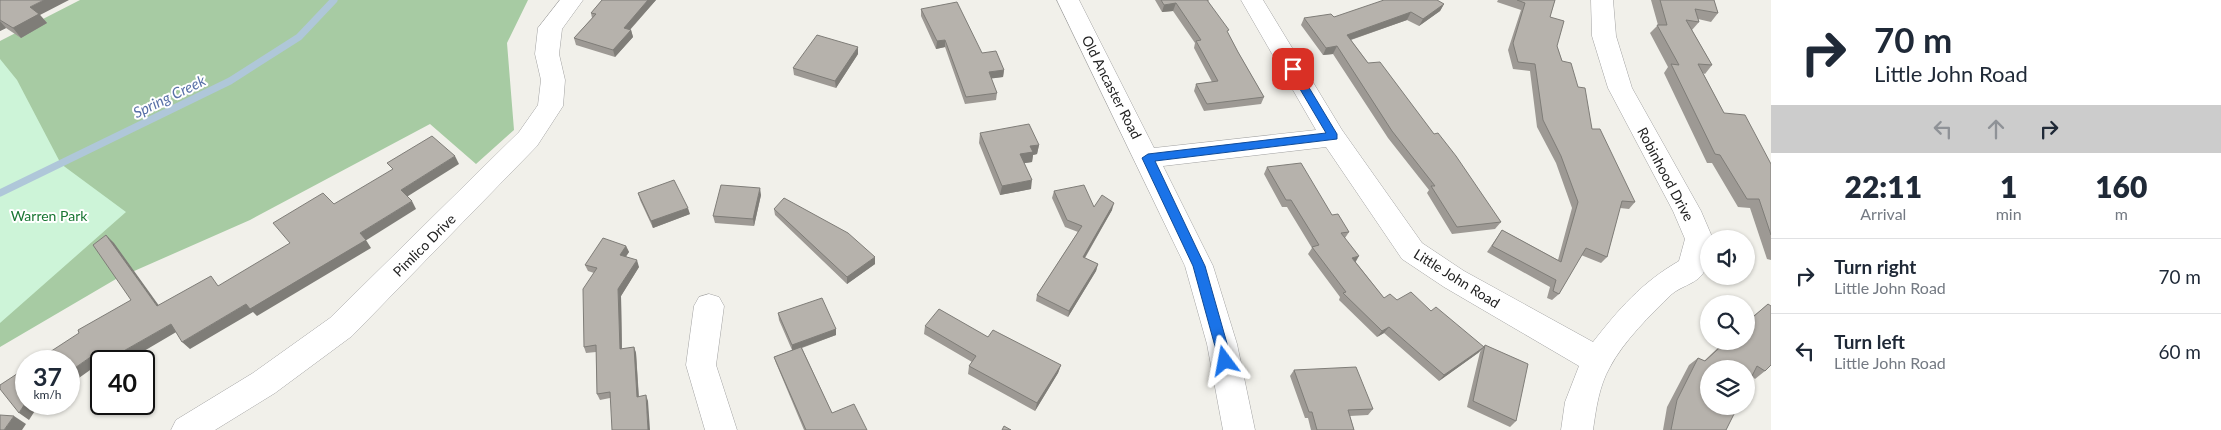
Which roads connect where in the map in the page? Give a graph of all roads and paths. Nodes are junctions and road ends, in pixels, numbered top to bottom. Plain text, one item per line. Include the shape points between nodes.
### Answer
1 (572, 0) edge
2 (1068, 0) edge
3 (1254, 0) edge
4 (1602, 0) edge
5 (1333, 136) junction
6 (1148, 158) junction
7 (709, 306) dead end
8 (1597, 360) junction
9 (187, 430) edge
10 (721, 430) edge
11 (1239, 430) edge
12 (1577, 430) edge

1 - 9 street, Pimlico Drive via 550,28 547,54 553,80 550,106 528,138 341,327 264,383
2 - 6 street, Old Ancaster Road
3 - 5 street, Little John Road
4 - 8 street, Robinhood Drive via 1604,36 1620,88 1699,239 1691,268 1664,284
5 - 6 street
5 - 8 street, Little John Road via 1412,251 1454,279
6 - 11 street, Old Ancaster Road via 1199,266 1222,344
7 - 10 street via 700,365
8 - 12 street, Robinhood Drive via 1581,402

